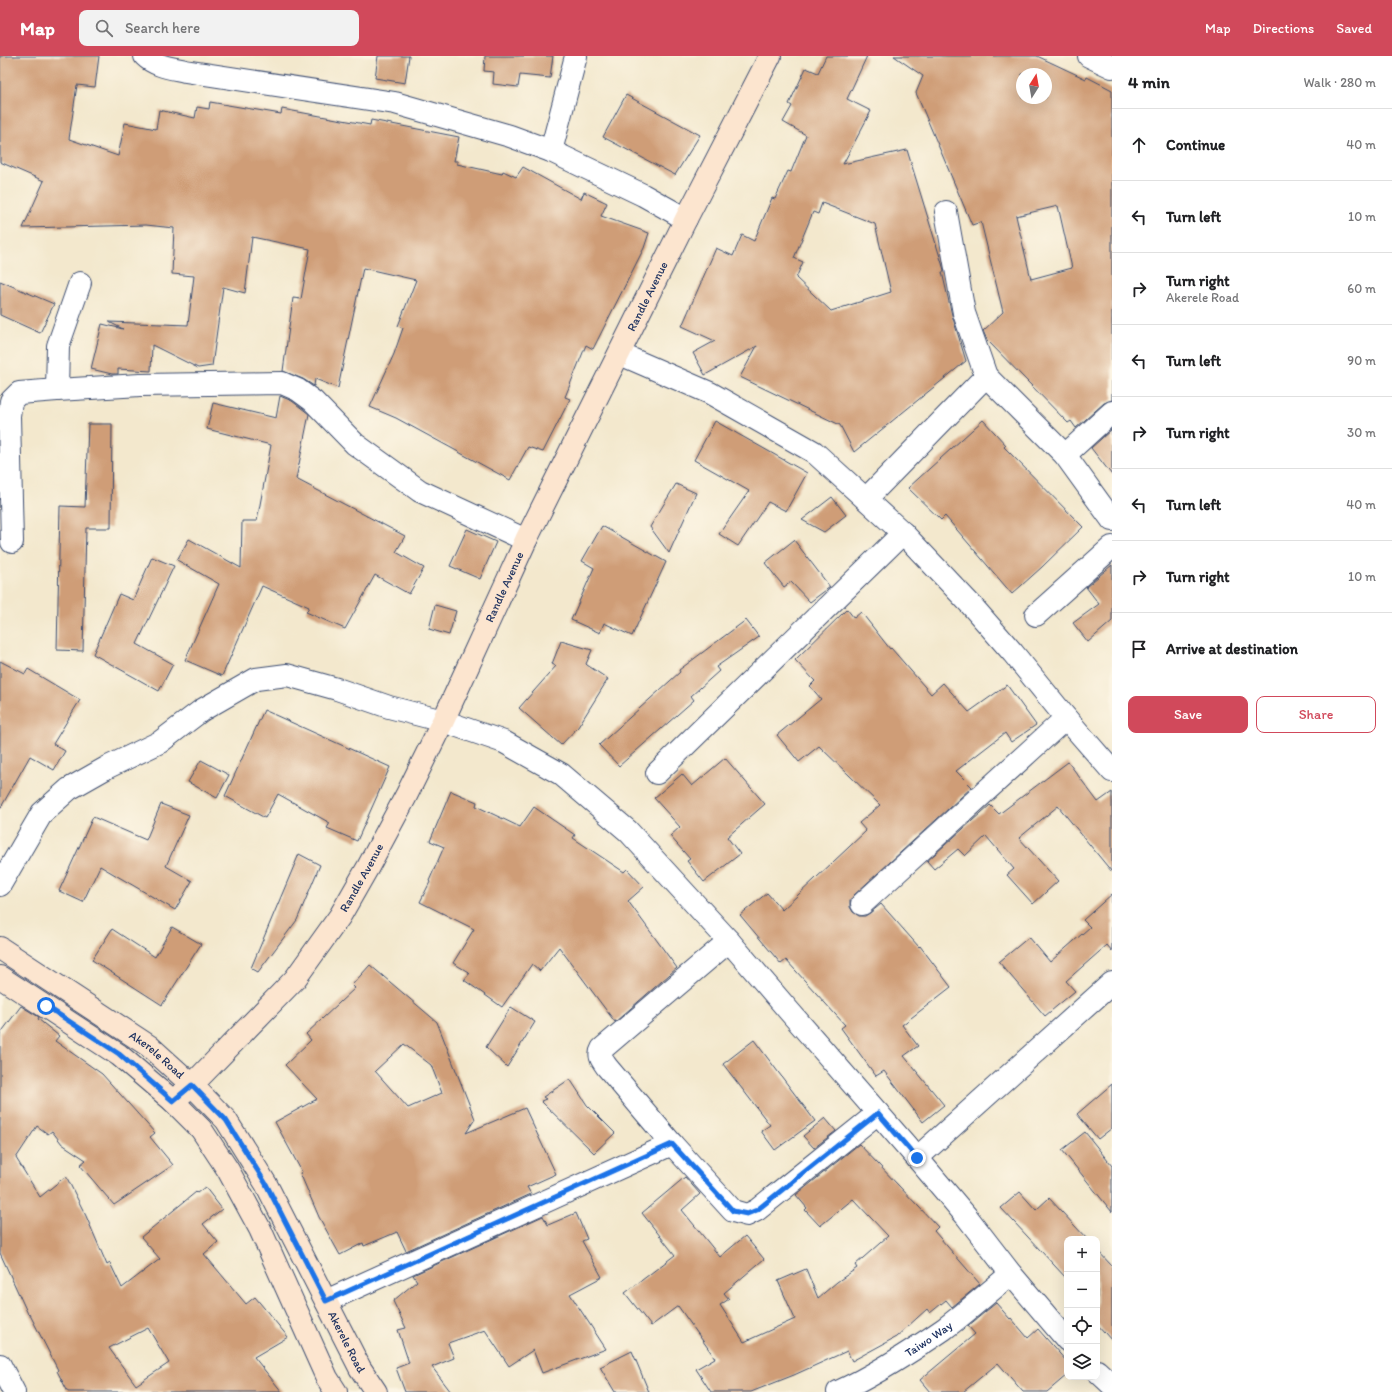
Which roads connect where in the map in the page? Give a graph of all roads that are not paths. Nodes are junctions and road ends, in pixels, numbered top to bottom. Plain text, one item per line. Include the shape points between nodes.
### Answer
1 (145, 56) edge
2 (576, 56) edge
3 (770, 56) edge
4 (1089, 56) edge
5 (1112, 67) edge
6 (551, 152) junction
7 (946, 212) dead end
8 (686, 219) junction
9 (80, 283) dead end
10 (620, 354) junction
11 (986, 376) junction
12 (57, 390) junction
13 (1112, 412) edge
14 (1065, 455) junction
15 (866, 499) junction
16 (1112, 520) edge
17 (903, 533) junction
18 (526, 540) junction
19 (12, 542) dead end
20 (1112, 547) edge
21 (1036, 615) dead end
22 (1066, 718) junction
23 (443, 720) junction
24 (1112, 770) edge
25 (657, 773) dead end
26 (0, 885) edge
27 (862, 904) dead end
28 (729, 941) junction
29 (0, 948) edge
30 (0, 977) edge
31 (1112, 982) edge
32 (192, 1085) junction
33 (173, 1101) junction
34 (878, 1113) junction
35 (672, 1144) junction
36 (917, 1158) junction
37 (1011, 1274) junction
38 (326, 1301) junction
39 (1064, 1336) edge
40 (0, 1365) edge
41 (1100, 1374) edge
42 (1112, 1385) edge
43 (14, 1392) edge
44 (336, 1392) edge
45 (376, 1392) edge
46 (838, 1392) edge

1 - 6 street via 166,66 185,70 395,103 510,136
2 - 6 street
3 - 8 street, Randle Avenue
4 - 5 street
6 - 8 street via 643,194
7 - 11 street via 964,313
8 - 10 street, Randle Avenue
9 - 12 street via 58,346
10 - 15 street via 710,393 814,452
10 - 18 street, Randle Avenue
11 - 14 street
11 - 15 street
12 - 18 street via 140,385 282,384 298,390 313,401 355,444 420,491
12 - 19 street via 19,393 11,401 8,416
13 - 14 street
14 - 16 street
15 - 17 street
17 - 22 street via 972,606
17 - 25 street
18 - 23 street, Randle Avenue
20 - 21 street
22 - 24 street
22 - 27 street
23 - 26 street via 389,707 287,675 256,679 202,710 160,742 69,789 42,813
23 - 28 street via 504,742 561,774 628,831
23 - 32 street, Randle Avenue via 403,802 340,916 295,979
28 - 34 street
28 - 35 street via 599,1053 607,1067
29 - 32 street, Akerele Road via 149,1046
30 - 33 street via 119,1054
31 - 36 street
32 - 33 street, Randle Avenue
32 - 38 street, Akerele Road via 226,1120 266,1184
33 - 44 street via 200,1129 231,1177 260,1229 327,1378
34 - 35 street via 757,1210 747,1214 733,1211
34 - 36 street
35 - 38 street
36 - 37 street
37 - 39 street
37 - 46 street, Taiwo Way via 944,1329
38 - 45 street, Akerele Road via 360,1368
40 - 43 street
41 - 42 street

